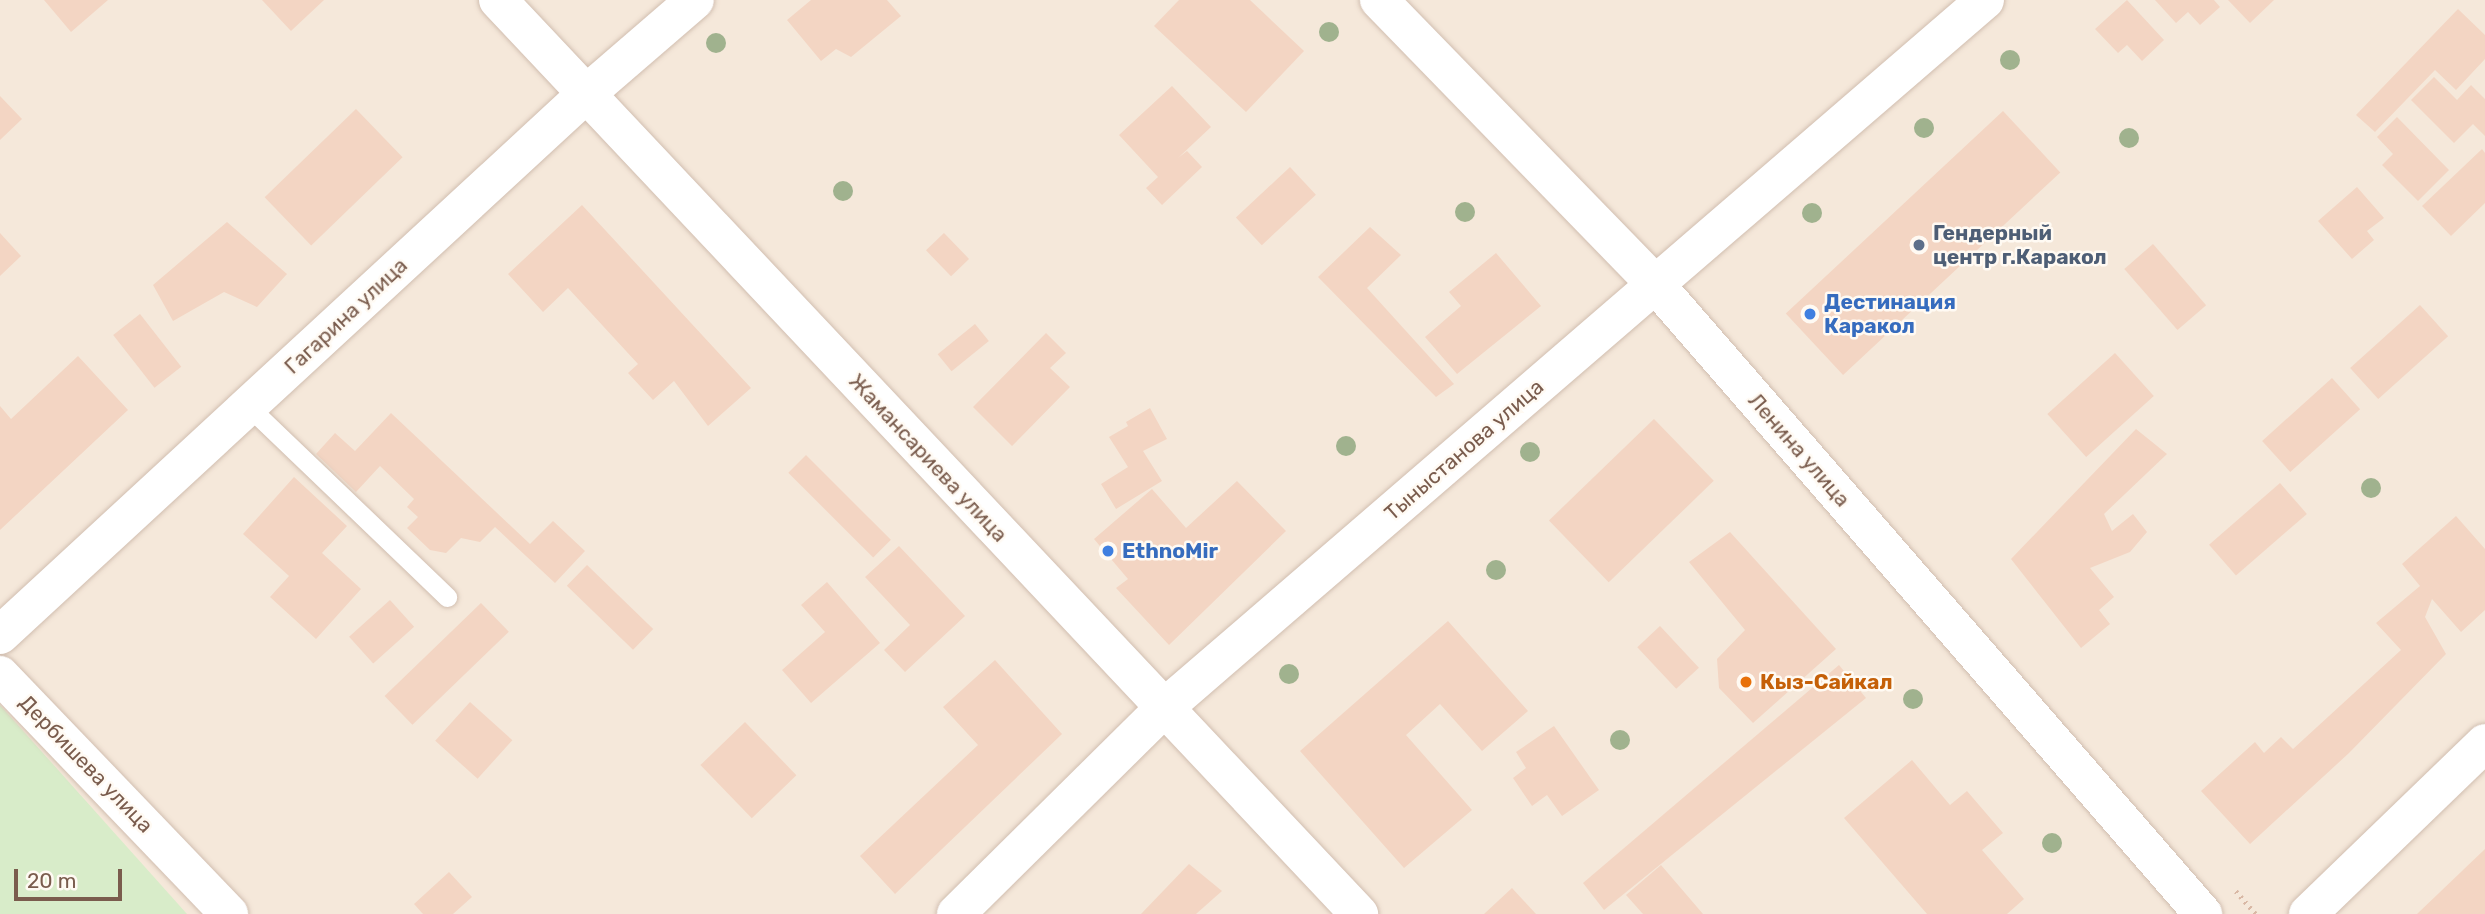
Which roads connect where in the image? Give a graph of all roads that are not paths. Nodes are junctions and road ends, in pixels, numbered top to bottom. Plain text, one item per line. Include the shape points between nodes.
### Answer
1 (498, 0) edge
2 (695, 0) edge
3 (1379, 0) edge
4 (1985, 0) edge
5 (585, 95) junction
6 (1656, 285) junction
7 (248, 406) junction
8 (447, 597) dead end
9 (0, 635) edge
10 (0, 675) edge
11 (1164, 708) junction
12 (2485, 743) edge
13 (229, 914) edge
14 (956, 914) edge
15 (1359, 914) edge
16 (2203, 914) edge
17 (2308, 914) edge

1 - 5 street, Жамансариева улица
2 - 5 street, Гагарина улица
3 - 6 street, Ленина улица
4 - 6 street, Тыныстанова улица
5 - 7 street, Гагарина улица
5 - 11 street, Жамансариева улица
6 - 11 street, Тыныстанова улица
6 - 16 street, Ленина улица
7 - 8 lane
7 - 9 street, Гагарина улица
10 - 13 street, Дербишева улица
11 - 14 street, Тыныстанова улица
11 - 15 street, Жамансариева улица
12 - 17 street

